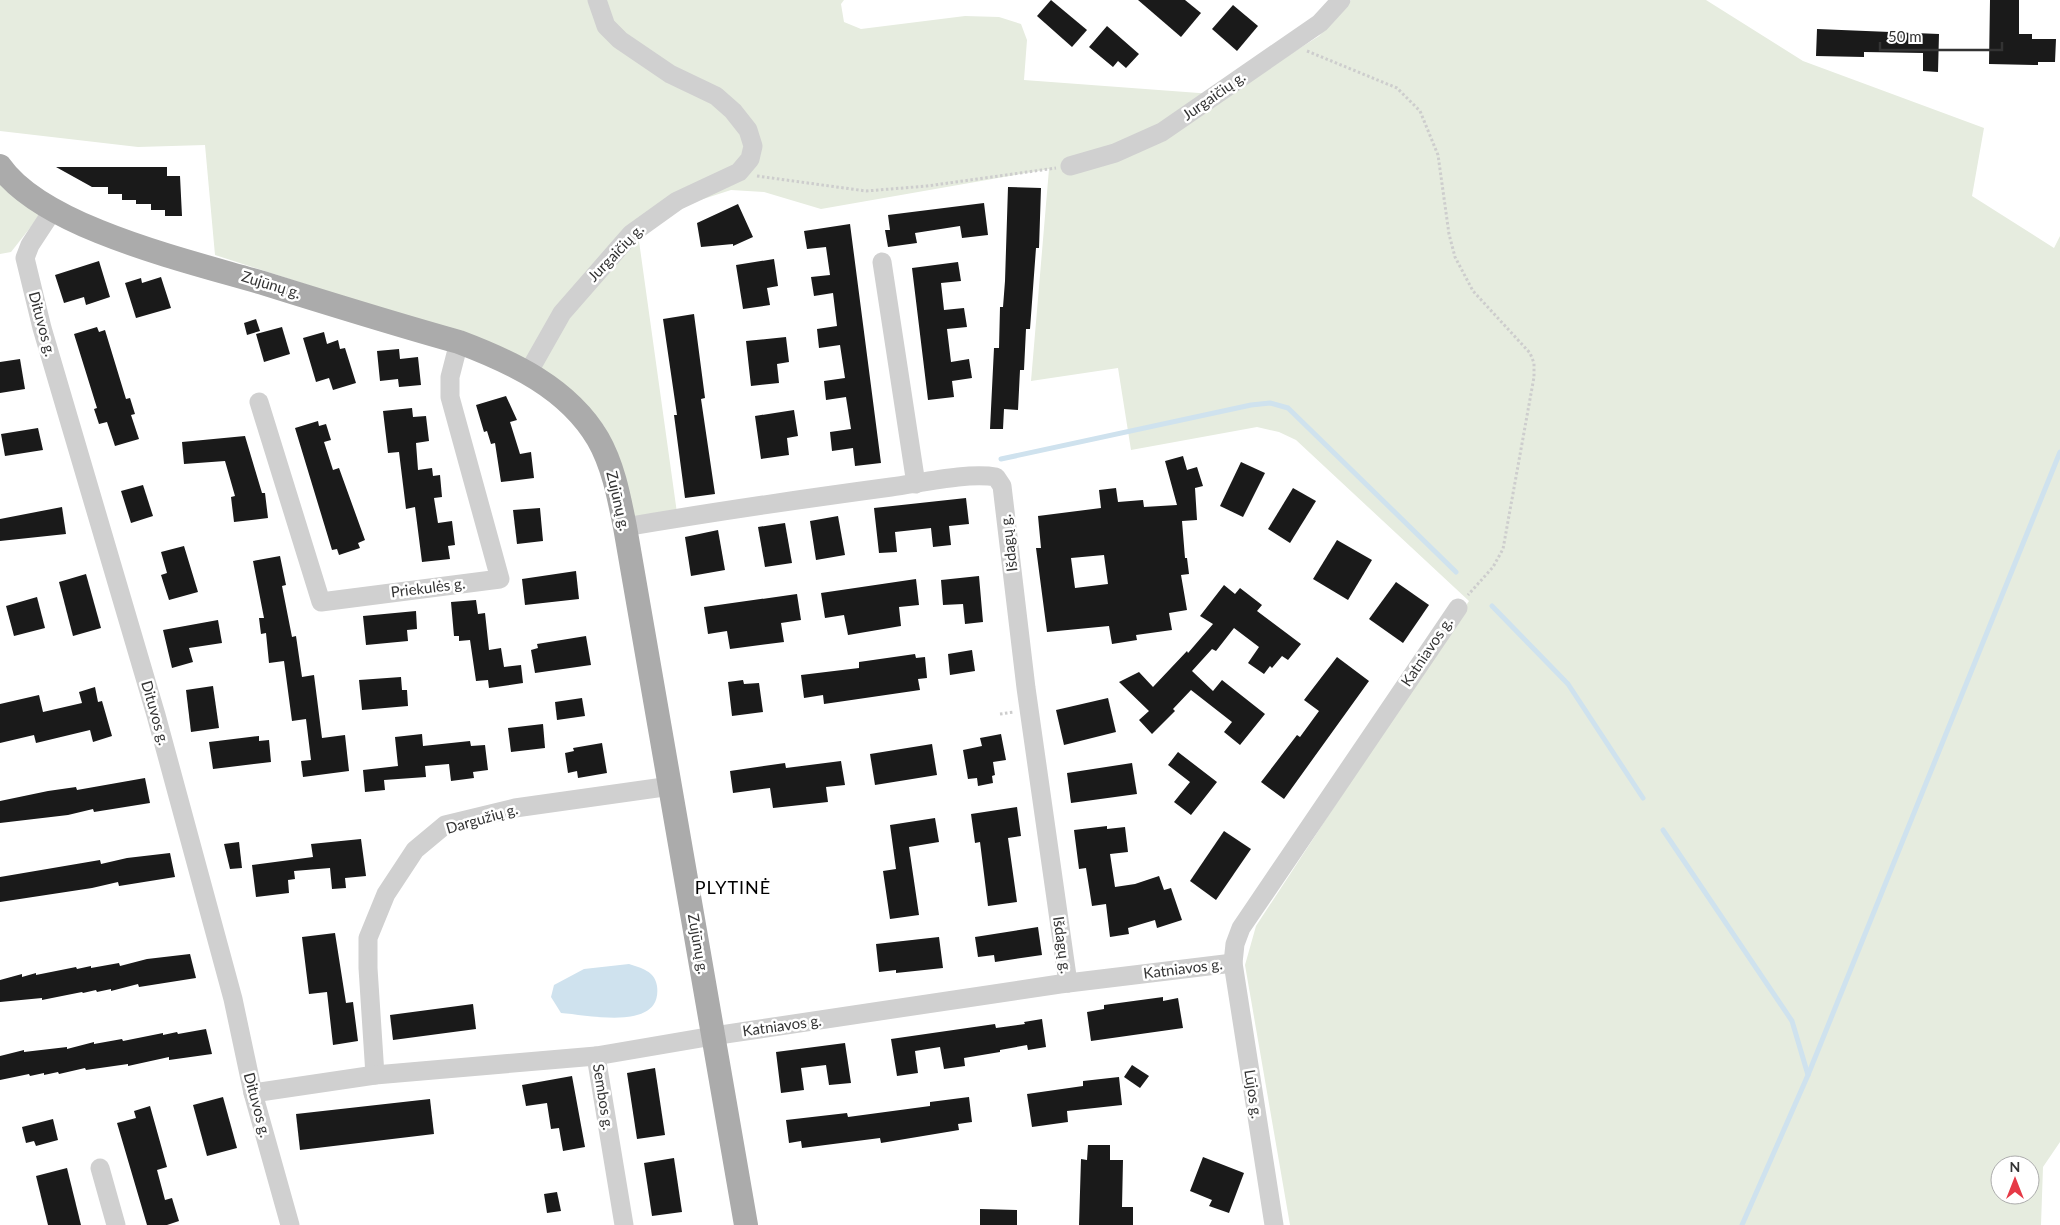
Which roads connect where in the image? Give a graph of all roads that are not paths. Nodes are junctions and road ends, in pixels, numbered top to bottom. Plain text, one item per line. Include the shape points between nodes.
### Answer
1 (597, 0) edge
2 (1341, 0) edge
3 (0, 166) edge
4 (1070, 166) road end
5 (53, 210) junction
6 (882, 262) dead end
7 (459, 342) junction
8 (528, 373) junction
9 (259, 402) dead end
10 (916, 484) junction
11 (625, 526) junction
12 (1458, 608) road end
13 (671, 786) junction
14 (1233, 963) junction
15 (1068, 983) junction
16 (713, 1036) junction
17 (596, 1056) junction
18 (374, 1075) junction
19 (253, 1093) junction
20 (100, 1168) dead end
21 (116, 1225) edge
22 (290, 1225) edge
23 (624, 1225) edge
24 (746, 1225) edge
25 (1274, 1225) edge

1 - 8 street, Jurgaičių g. via 606,26 620,40 670,74 716,96 748,130 753,146 750,159 739,172 677,201 631,234 562,313
2 - 4 street, Jurgaičių g. via 1320,23 1162,132 1115,153
3 - 5 main road, Zujūnų g. via 20,187
5 - 7 main road, Zujūnų g. via 116,238
5 - 19 street, Dituvos g. via 25,258 42,328 159,724 232,999
6 - 10 street
7 - 8 main road, Zujūnų g.
7 - 9 street, Priekulės g. via 450,376 450,397 500,579 321,602
8 - 11 main road, Zujūnų g. via 578,412 598,439 611,467
10 - 11 street, Išdagų g.
10 - 15 street, Išdagų g. via 984,475 996,477 1002,486 1026,688
11 - 13 main road, Zujūnų g.
12 - 14 street, Katniavos g. via 1241,928 1234,944
13 - 16 main road, Zujūnų g.
13 - 18 street, Dargužių g. via 515,808 454,823 445,826 415,850 386,894 368,938
14 - 15 street, Katniavos g.
14 - 25 street, Lūjos g.
15 - 16 street, Katniavos g.
16 - 17 street, Sembos g.
16 - 24 main road, Zujūnų g.
17 - 18 street
17 - 23 street, Sembos g.
18 - 19 street
19 - 22 street, Dituvos g.
20 - 21 street

